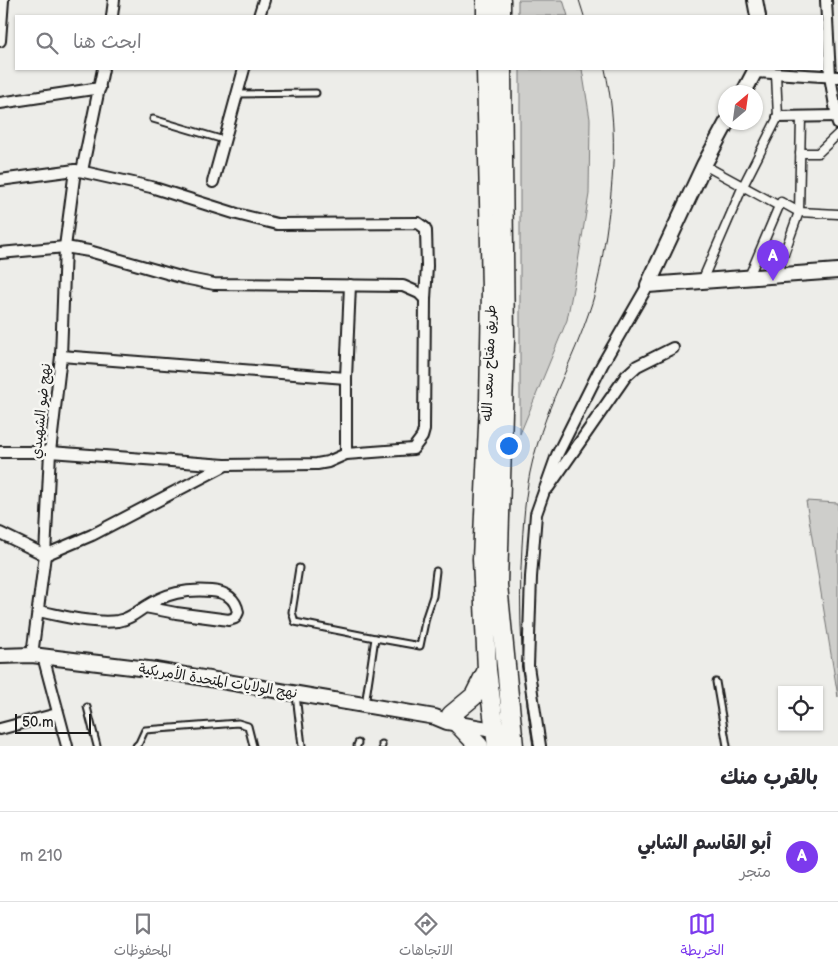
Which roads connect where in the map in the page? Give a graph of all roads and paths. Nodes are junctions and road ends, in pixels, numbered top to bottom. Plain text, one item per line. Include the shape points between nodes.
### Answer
1 (3, 0) edge
2 (114, 0) edge
3 (264, 0) edge
4 (486, 0) edge
5 (501, 0) edge
6 (755, 0) edge
7 (826, 0) edge
8 (112, 15) edge
9 (259, 15) edge
10 (486, 15) edge
11 (501, 15) edge
12 (758, 15) edge
13 (0, 41) edge
14 (103, 70) edge
15 (244, 70) edge
16 (486, 70) edge
17 (502, 70) edge
18 (756, 70) edge
19 (776, 74) junction
20 (834, 76) edge
21 (748, 85) edge
22 (100, 88) junction
23 (316, 93) dead end
24 (237, 94) junction
25 (2, 104) edge
26 (778, 117) junction
27 (801, 118) junction
28 (153, 119) dead end
29 (837, 119) edge
30 (723, 130) edge
31 (838, 134) edge
32 (224, 140) junction
33 (800, 153) junction
34 (704, 165) junction
35 (78, 170) junction
36 (0, 180) edge
37 (213, 182) dead end
38 (743, 186) junction
39 (779, 206) junction
40 (799, 212) junction
41 (838, 214) edge
42 (65, 247) junction
43 (0, 253) edge
44 (838, 271) edge
45 (776, 276) junction
46 (748, 279) junction
47 (702, 281) junction
48 (648, 284) junction
49 (350, 285) junction
50 (425, 299) junction
51 (673, 348) dead end
52 (61, 356) junction
53 (346, 378) junction
54 (0, 452) edge
55 (50, 452) junction
56 (346, 454) junction
57 (225, 465) junction
58 (540, 500) junction
59 (0, 533) edge
60 (45, 555) junction
61 (299, 568) dead end
62 (436, 571) dead end
63 (145, 606) junction
64 (38, 611) junction
65 (376, 638) junction
66 (2, 653) edge
67 (37, 655) junction
68 (487, 670) junction
69 (716, 682) dead end
70 (296, 694) junction
71 (365, 705) junction
72 (87, 707) dead end
73 (57, 714) junction
74 (448, 718) junction
75 (0, 729) edge
76 (504, 733) edge
77 (67, 746) edge
78 (97, 746) edge
79 (136, 746) edge
80 (252, 746) edge
81 (302, 746) edge
82 (479, 746) edge
83 (540, 746) edge
84 (727, 746) edge

1 - 13 street
2 - 8 street
3 - 9 street
4 - 10 highway
5 - 11 highway
6 - 12 street
7 - 20 street
14 - 22 street, نهج ضو الشهيدي
15 - 24 street
16 - 68 highway, طريق مفتاح سعد الله via 491,290 482,559
17 - 76 highway, طريق مفتاح سعد الله via 505,341 497,546
18 - 19 street
18 - 21 street
19 - 20 street
19 - 26 street
20 - 29 street
22 - 25 street
22 - 35 street, نهج ضو الشهيدي
23 - 24 lane
24 - 32 street
26 - 27 street
26 - 38 street
27 - 29 street
27 - 33 street
28 - 32 lane
30 - 34 street
31 - 33 street via 818,154
32 - 37 street
33 - 40 street
34 - 38 street
34 - 48 street
35 - 36 street
35 - 42 street, نهج ضو الشهيدي
35 - 50 street via 151,187 277,224 418,224 426,231
38 - 39 street
38 - 47 street
39 - 40 street via 782,202
39 - 46 street
40 - 41 street
40 - 45 street
42 - 43 street
42 - 49 street via 202,282
42 - 52 street, نهج ضو الشهيدي
44 - 45 street
45 - 46 street
46 - 47 street
47 - 48 street
48 - 58 street via 568,432
49 - 50 street via 403,286
49 - 53 street
50 - 56 street via 422,437 412,449
51 - 58 street via 637,366 626,376
52 - 53 street
52 - 55 street, نهج ضو الشهيدي
53 - 56 street
54 - 55 street
55 - 57 street
55 - 60 street, نهج ضو الشهيدي
56 - 57 street via 317,464
57 - 60 street via 92,535
58 - 83 street via 534,538 528,657
59 - 60 street
60 - 64 street, نهج ضو الشهيدي
61 - 65 lane via 292,612 295,622
62 - 65 lane via 420,646
63 - 63 street via 182,590 220,591 236,603 238,612 232,619 221,620
63 - 64 street via 132,616 106,622
64 - 67 street, نهج ضو الشهيدي
65 - 71 lane
66 - 67 street, نهج الولايات المتحدة الأمريكية
67 - 70 street, نهج الولايات المتحدة الأمريكية via 156,670
67 - 73 street
68 - 74 highway via 474,696
68 - 76 highway, طريق مفتاح سعد الله
69 - 84 lane
70 - 71 street, نهج الولايات المتحدة الأمريكية
70 - 81 lane
71 - 74 street, نهج الولايات المتحدة الأمريكية
72 - 78 lane
73 - 75 street
73 - 77 street
74 - 76 street, نهج الولايات المتحدة الأمريكية
74 - 82 highway
79 - 80 lane via 145,730 238,723 248,726

